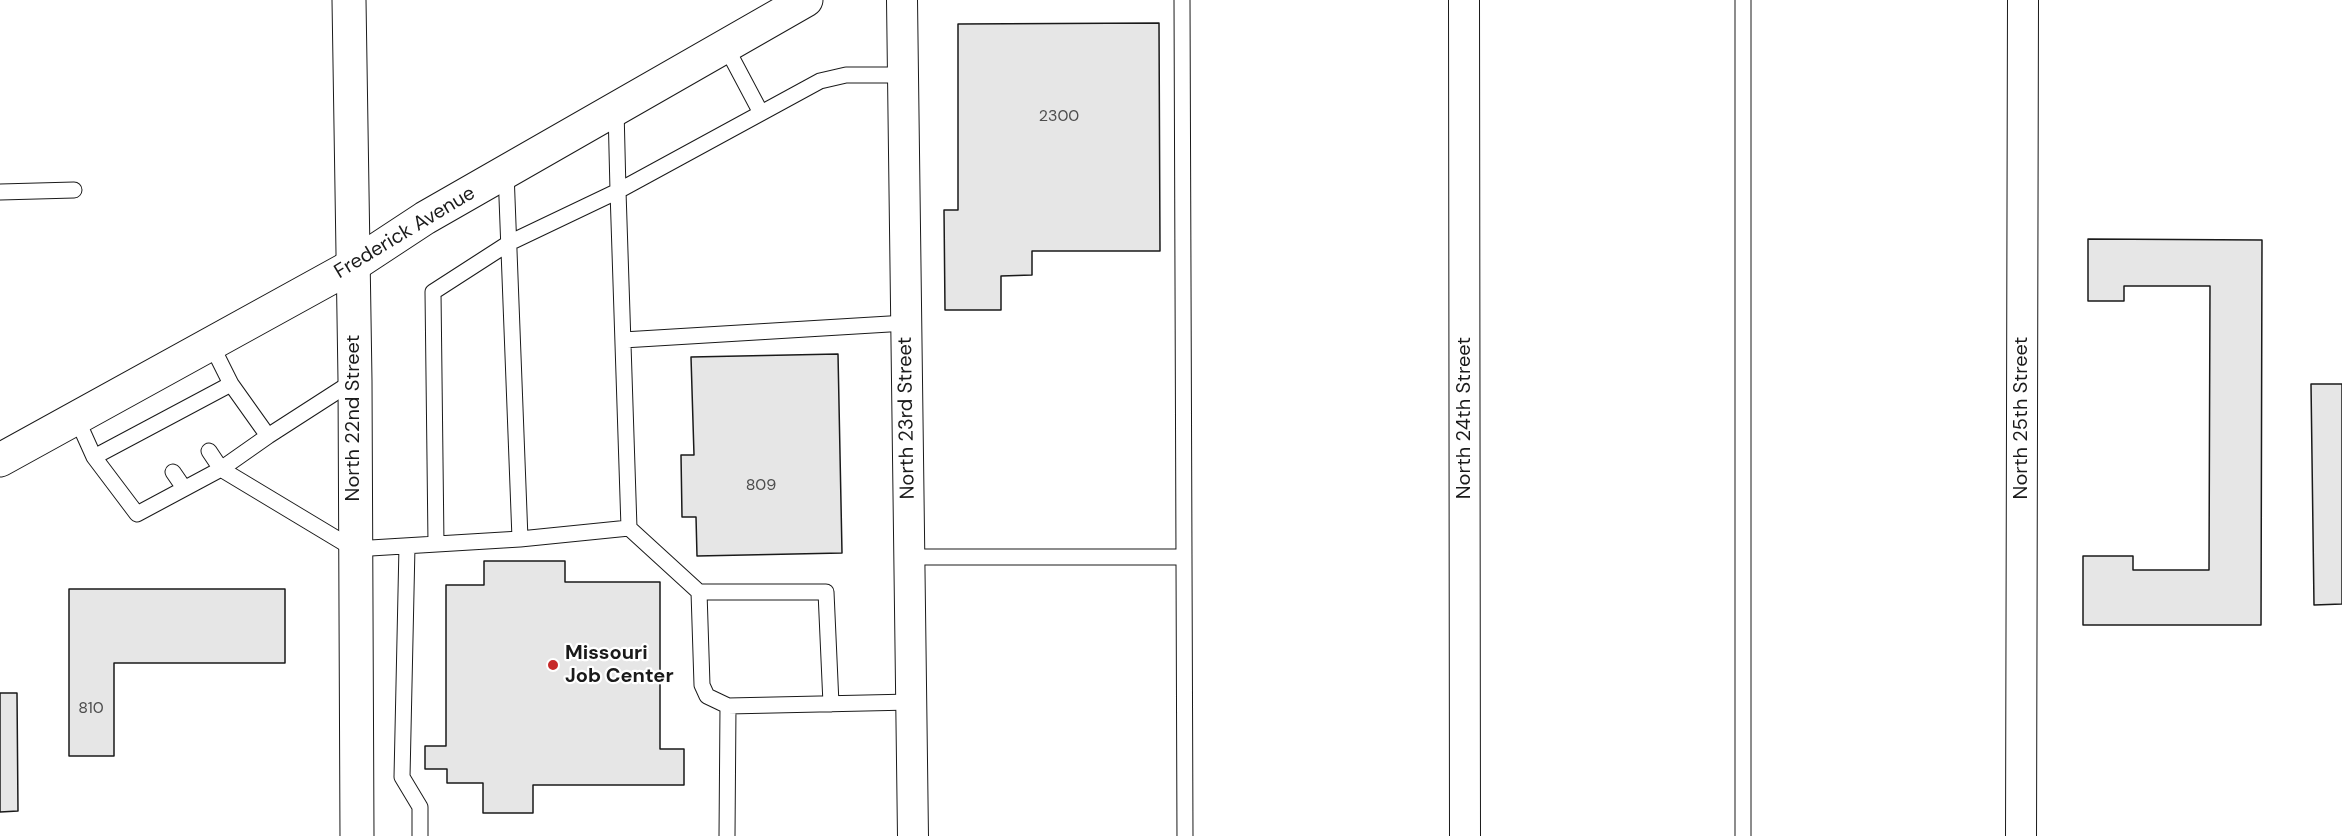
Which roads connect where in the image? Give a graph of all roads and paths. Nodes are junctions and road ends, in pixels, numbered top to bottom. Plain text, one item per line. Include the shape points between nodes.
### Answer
1 (349, 0) edge
2 (806, 0) edge
3 (902, 0) edge
4 (1182, 0) edge
5 (1464, 0) edge
6 (1743, 0) edge
7 (2023, 0) edge
8 (726, 47) junction
9 (903, 75) junction
10 (616, 109) junction
11 (760, 113) junction
12 (506, 172) junction
13 (74, 190) dead end
14 (618, 191) junction
15 (0, 192) edge
16 (509, 243) junction
17 (352, 266) junction
18 (906, 323) junction
19 (623, 340) junction
20 (210, 344) junction
21 (355, 380) junction
22 (231, 384) junction
23 (76, 417) junction
24 (268, 436) junction
25 (209, 451) dead end
26 (94, 458) junction
27 (0, 460) edge
28 (220, 469) junction
29 (173, 472) dead end
30 (184, 488) junction
31 (629, 528) junction
32 (520, 539) junction
33 (436, 544) junction
34 (407, 546) junction
35 (354, 549) junction
36 (909, 557) junction
37 (1184, 557) junction
38 (699, 592) junction
39 (911, 702) junction
40 (831, 704) junction
41 (728, 706) junction
42 (357, 836) edge
43 (420, 836) edge
44 (727, 836) edge
45 (913, 836) edge
46 (1185, 836) edge
47 (1465, 836) edge
48 (1743, 836) edge
49 (2021, 836) edge

1 - 17 main road, North 22nd Street
2 - 8 main road, Frederick Avenue
3 - 9 street, North 23rd Street
4 - 37 lane
5 - 47 street, North 24th Street
6 - 48 lane
7 - 49 street, North 25th Street
8 - 10 main road, Frederick Avenue
8 - 11 lane
9 - 11 lane via 846,75 820,81
9 - 18 street, North 23rd Street
10 - 12 main road, Frederick Avenue
10 - 14 lane
11 - 14 lane
12 - 16 lane
12 - 17 main road, Frederick Avenue
13 - 15 lane
14 - 16 lane
14 - 19 lane
16 - 32 lane
16 - 33 lane via 433,292
17 - 20 main road, Frederick Avenue
17 - 21 main road, North 22nd Street
18 - 19 lane
18 - 36 street, North 23rd Street
19 - 31 lane
20 - 22 lane
20 - 23 main road, Frederick Avenue
21 - 24 lane
21 - 35 main road, North 22nd Street
22 - 24 lane
22 - 26 lane via 152,435
23 - 26 lane
23 - 27 main road, Frederick Avenue
24 - 28 lane
25 - 28 lane
26 - 30 lane via 137,514
28 - 30 lane
28 - 35 lane
29 - 30 lane
31 - 32 lane
31 - 38 lane
32 - 33 lane
33 - 34 lane
34 - 35 lane
34 - 43 lane via 402,777 420,807
35 - 42 main road, North 22nd Street
36 - 37 lane
36 - 39 street, North 23rd Street
37 - 46 lane
38 - 40 lane via 826,592
38 - 41 lane via 702,685 707,696
39 - 40 lane
39 - 45 street, North 23rd Street
40 - 41 lane
41 - 44 lane

